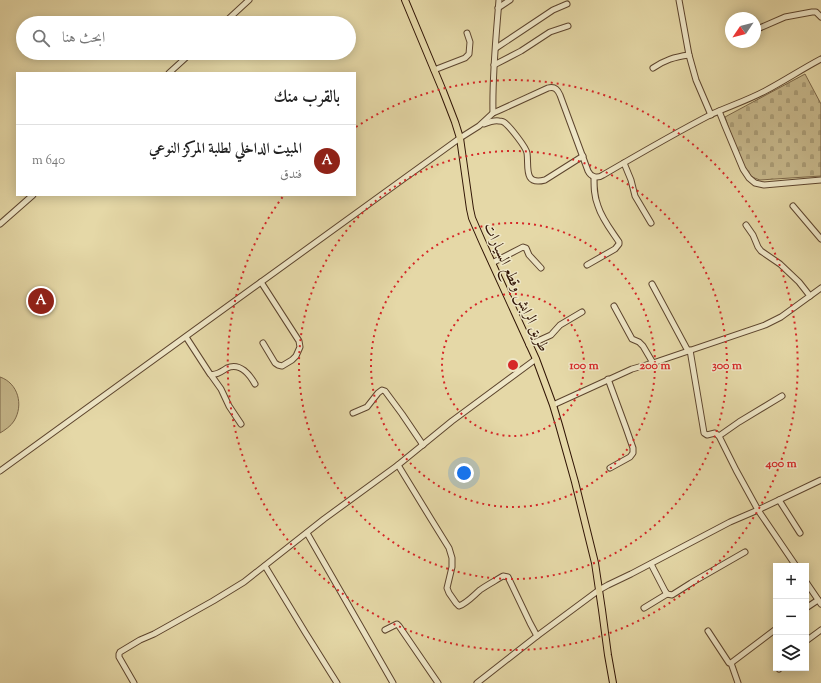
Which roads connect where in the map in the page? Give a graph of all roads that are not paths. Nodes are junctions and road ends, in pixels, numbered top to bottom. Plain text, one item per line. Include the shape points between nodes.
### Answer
1 (249, 0) edge
2 (405, 0) edge
3 (499, 0) edge
4 (510, 0) edge
5 (678, 0) edge
6 (567, 4) dead end
7 (498, 8) junction
8 (232, 16) edge
9 (821, 17) edge
10 (568, 26) dead end
11 (761, 27) edge
12 (467, 33) dead end
13 (496, 48) junction
14 (689, 55) junction
15 (821, 59) edge
16 (183, 60) edge
17 (494, 65) junction
18 (653, 68) dead end
19 (434, 70) junction
20 (170, 72) edge
21 (719, 111) junction
22 (493, 113) junction
23 (712, 115) junction
24 (482, 125) junction
25 (460, 138) junction
26 (583, 156) junction
27 (624, 163) junction
28 (594, 177) junction
29 (821, 180) edge
30 (32, 196) edge
31 (793, 206) dead end
32 (651, 223) dead end
33 (0, 224) edge
34 (746, 225) dead end
35 (821, 239) edge
36 (492, 263) junction
37 (588, 265) dead end
38 (541, 268) dead end
39 (261, 282) junction
40 (652, 284) dead end
41 (821, 288) edge
42 (810, 296) junction
43 (614, 306) dead end
44 (582, 312) dead end
45 (186, 337) junction
46 (263, 342) dead end
47 (529, 345) junction
48 (689, 351) junction
49 (536, 359) junction
50 (653, 363) junction
51 (211, 375) junction
52 (608, 379) junction
53 (255, 384) dead end
54 (782, 396) dead end
55 (553, 405) junction
56 (353, 413) dead end
57 (241, 424) dead end
58 (719, 436) junction
59 (423, 445) junction
60 (398, 465) junction
61 (610, 468) dead end
62 (0, 470) edge
63 (821, 480) edge
64 (779, 500) junction
65 (758, 510) junction
66 (307, 533) junction
67 (800, 533) dead end
68 (745, 552) dead end
69 (794, 563) edge
70 (651, 564) junction
71 (265, 566) junction
72 (809, 587) edge
73 (599, 590) junction
74 (668, 594) junction
75 (819, 602) edge
76 (809, 607) edge
77 (644, 608) dead end
78 (385, 630) dead end
79 (821, 630) edge
80 (708, 631) dead end
81 (773, 631) edge
82 (538, 636) junction
83 (809, 639) edge
84 (731, 663) junction
85 (134, 683) edge
86 (336, 683) edge
87 (393, 683) edge
88 (438, 683) edge
89 (476, 683) edge
90 (613, 683) edge
91 (738, 683) edge

1 - 8 street
2 - 19 main road, طريق الرابش وقطع السيارات
3 - 7 street
4 - 7 street
5 - 14 street
6 - 13 street via 553,10
7 - 13 street
9 - 11 street via 816,12 797,14
10 - 17 street via 550,32
12 - 19 street via 470,42 469,54
13 - 17 street
14 - 18 street via 670,58
14 - 23 street via 696,80
15 - 21 street via 743,102
16 - 20 street
17 - 22 street
19 - 25 main road, طريق الرابش وقطع السيارات
21 - 23 street
21 - 29 street via 743,169 755,183 764,185
22 - 24 street
22 - 26 street via 553,87 560,95
23 - 27 street
24 - 25 street
24 - 26 street via 495,121 506,124 527,152 528,173 533,180 544,180
25 - 36 main road, طريق الرابش وقطع السيارات via 471,214
25 - 39 street
26 - 28 street via 590,174
27 - 28 street via 600,177
27 - 32 street via 635,196
28 - 37 street via 598,206 619,244
30 - 33 street
31 - 35 street
34 - 42 street via 760,251 780,264
36 - 38 street via 523,247
36 - 47 main road, طريق الرابش وقطع السيارات
39 - 45 street
39 - 46 street via 299,341 300,347 294,358 280,366 275,363
40 - 48 street
41 - 42 street
42 - 48 street via 765,325
43 - 50 street via 632,339 643,346
44 - 47 street via 560,324 551,335
45 - 51 street
45 - 62 street
47 - 49 main road, طريق الرابش وقطع السيارات
48 - 50 street
48 - 58 street via 704,433 715,433
49 - 55 main road, طريق الرابش وقطع السيارات
49 - 59 street
50 - 52 street
51 - 53 street via 235,366 246,372
51 - 57 street
52 - 55 street
52 - 61 street via 633,448 630,457
54 - 58 street
55 - 73 main road, طريق الرابش وقطع السيارات via 582,508
56 - 59 street via 367,407 378,393 385,391
58 - 65 street
59 - 60 street
60 - 66 street
60 - 82 street via 449,548 452,567 447,588 456,604 463,605 498,579 508,577
63 - 64 street
64 - 65 street
64 - 67 street
65 - 69 street
65 - 70 street
66 - 71 street
66 - 87 street
68 - 74 street via 672,595
70 - 73 street
70 - 74 street
71 - 85 street via 213,602 120,652 119,657
71 - 86 street
72 - 75 street
73 - 82 street
73 - 90 main road, طريق الرابش وقطع السيارات
74 - 77 street
75 - 76 street
78 - 88 street via 397,624 400,626
79 - 83 street
80 - 84 street
81 - 84 street
82 - 89 street
84 - 91 street

